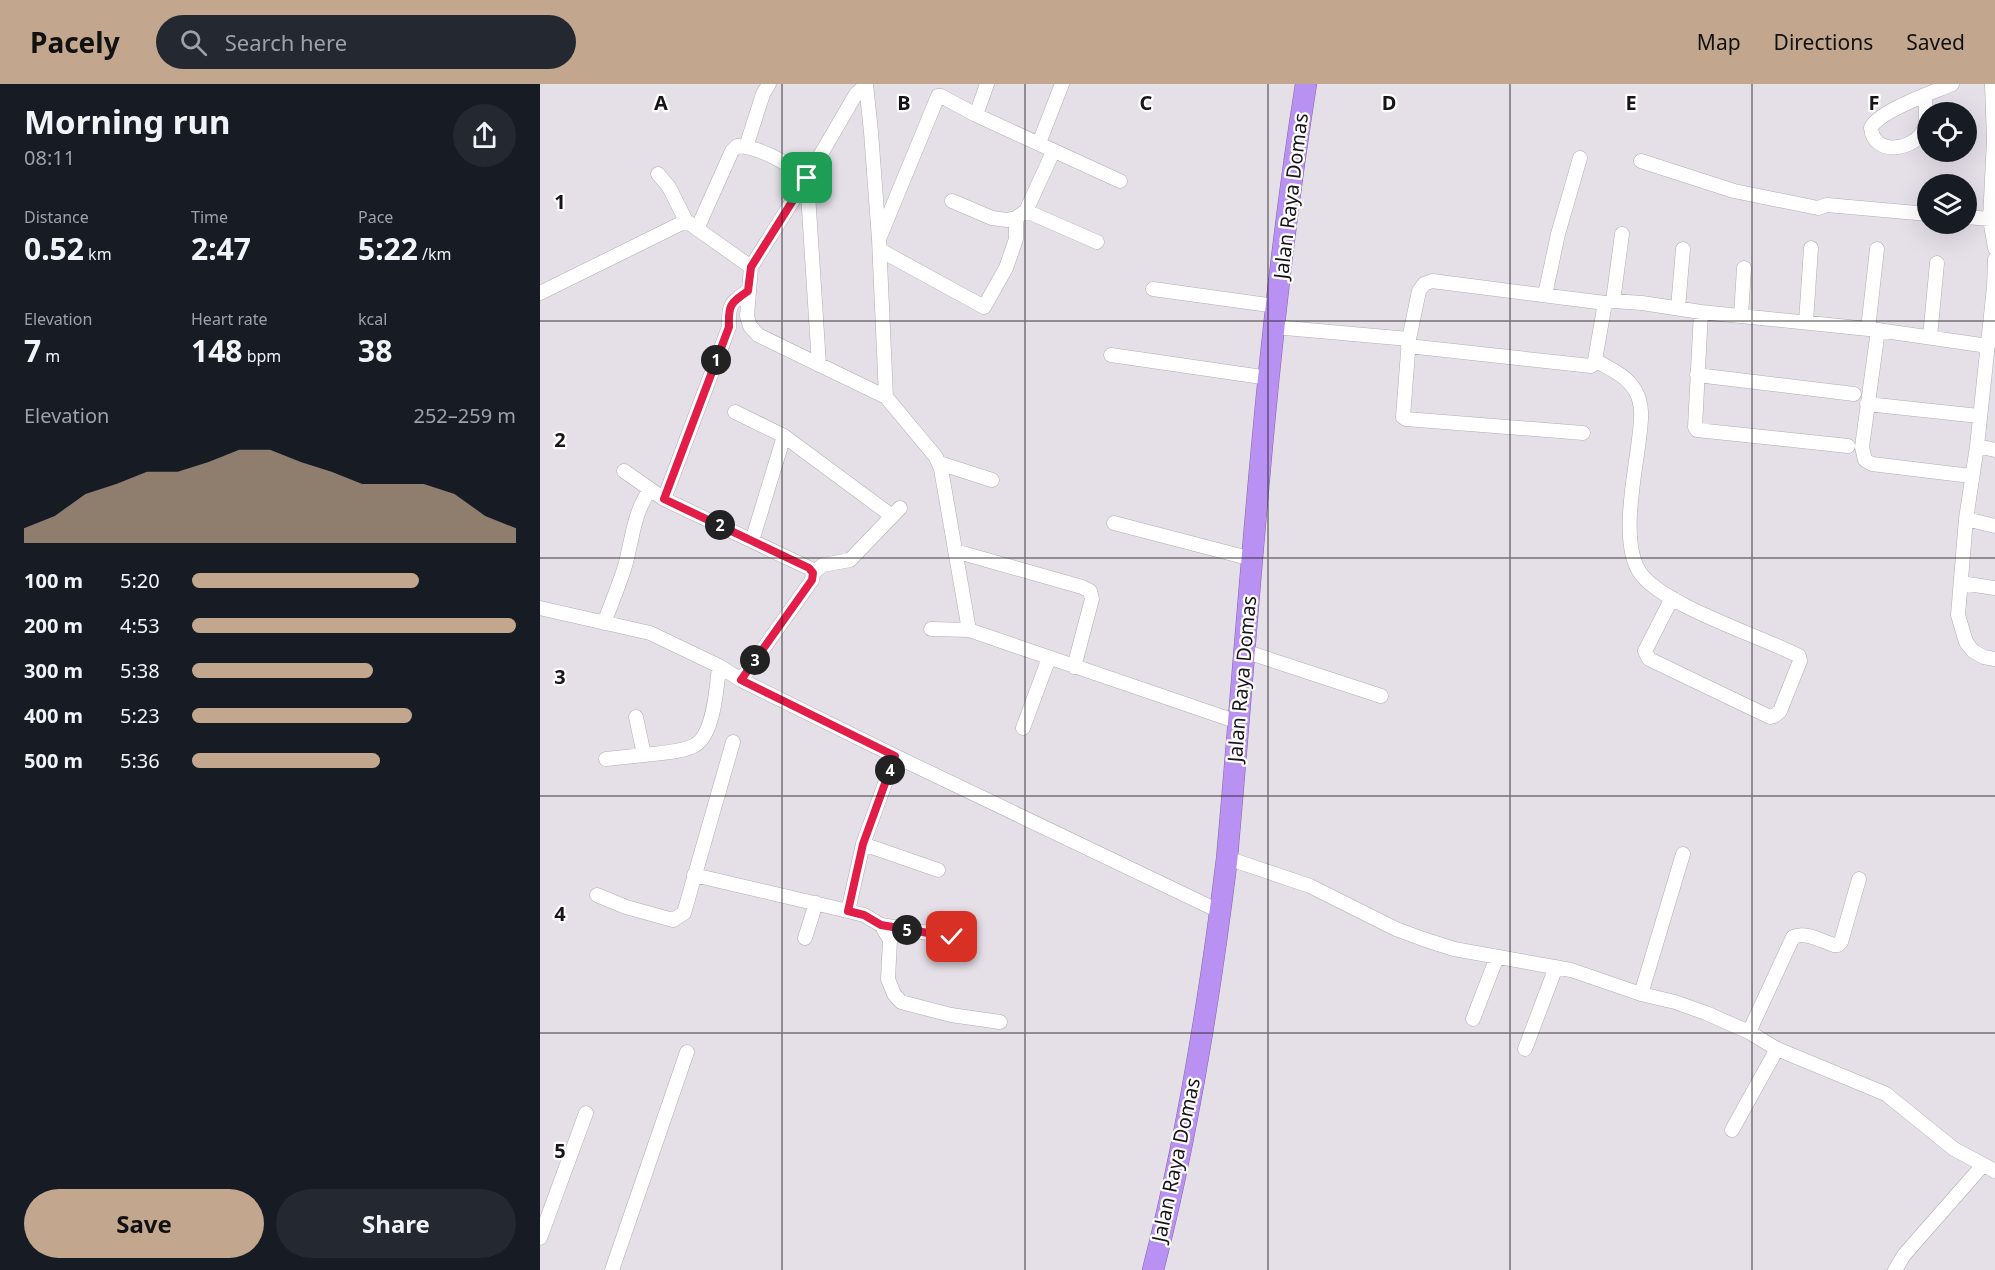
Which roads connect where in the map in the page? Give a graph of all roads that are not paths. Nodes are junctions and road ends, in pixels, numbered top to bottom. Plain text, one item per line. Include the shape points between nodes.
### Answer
1 (769, 84) edge
2 (987, 84) edge
3 (1062, 84) edge
4 (1306, 84) edge
5 (1952, 84) edge
6 (1992, 84) edge
7 (865, 85) edge
8 (1925, 96) dead end
9 (976, 115) junction
10 (1995, 139) edge
11 (1039, 143) junction
12 (746, 147) junction
13 (1053, 152) junction
14 (1581, 158) dead end
15 (1641, 161) dead end
16 (1994, 167) edge
17 (658, 174) dead end
18 (807, 178) junction
19 (1120, 181) dead end
20 (952, 201) dead end
21 (1917, 213) edge
22 (1021, 214) junction
23 (1977, 218) edge
24 (1990, 219) junction
25 (691, 225) junction
26 (1622, 234) dead end
27 (1097, 242) dead end
28 (879, 244) junction
29 (1811, 248) dead end
30 (1995, 248) edge
31 (1683, 249) dead end
32 (1877, 249) dead end
33 (1995, 259) edge
34 (1938, 263) dead end
35 (751, 267) junction
36 (1744, 268) dead end
37 (1153, 289) dead end
38 (748, 291) junction
39 (540, 293) edge
40 (1545, 295) junction
41 (1609, 302) junction
42 (1678, 308) junction
43 (1701, 312) junction
44 (1741, 316) junction
45 (1275, 317) junction
46 (1806, 322) junction
47 (1873, 329) junction
48 (1930, 337) junction
49 (1409, 343) junction
50 (1988, 346) junction
51 (1111, 355) dead end
52 (1595, 360) junction
53 (819, 365) junction
54 (1697, 375) junction
55 (1269, 378) junction
56 (1854, 394) dead end
57 (886, 397) junction
58 (1868, 404) junction
59 (735, 412) dead end
60 (1979, 416) junction
61 (1583, 433) dead end
62 (784, 436) junction
63 (1848, 446) dead end
64 (1977, 446) junction
65 (1995, 450) edge
66 (939, 463) junction
67 (624, 471) dead end
68 (1971, 476) junction
69 (992, 480) dead end
70 (650, 490) junction
71 (664, 499) junction
72 (1966, 519) junction
73 (1114, 523) dead end
74 (1995, 526) edge
75 (752, 541) junction
76 (955, 551) junction
77 (1252, 559) junction
78 (813, 573) junction
79 (1961, 583) junction
80 (1995, 588) edge
81 (1672, 598) junction
82 (540, 608) edge
83 (603, 623) junction
84 (931, 629) dead end
85 (969, 630) junction
86 (1244, 651) junction
87 (1049, 658) junction
88 (1995, 659) edge
89 (719, 666) junction
90 (1074, 667) junction
91 (741, 680) junction
92 (1381, 696) dead end
93 (636, 717) dead end
94 (1238, 722) junction
95 (1023, 728) dead end
96 (733, 742) dead end
97 (644, 755) junction
98 (895, 756) junction
99 (606, 759) dead end
100 (863, 844) junction
101 (1683, 854) dead end
102 (1227, 858) junction
103 (938, 870) dead end
104 (694, 875) junction
105 (1859, 879) dead end
106 (597, 895) dead end
107 (816, 903) junction
108 (848, 911) junction
109 (1221, 912) junction
110 (881, 925) junction
111 (952, 937) dead end
112 (805, 938) dead end
113 (1497, 957) junction
114 (1556, 967) junction
115 (1641, 994) junction
116 (1473, 1019) dead end
117 (1000, 1022) dead end
118 (1749, 1032) junction
119 (1777, 1048) junction
120 (1525, 1049) dead end
121 (687, 1052) dead end
122 (586, 1113) dead end
123 (1732, 1130) dead end
124 (1989, 1168) edge
125 (540, 1238) edge
126 (612, 1270) edge
127 (1153, 1270) edge
128 (1895, 1270) edge

1 - 12 street
2 - 9 street
3 - 11 street
4 - 45 highway, Jalan Raya Domas
5 - 8 street
6 - 10 street
7 - 18 street
7 - 28 street
9 - 11 street
9 - 28 street via 938,96
10 - 16 street
11 - 13 street
12 - 18 street via 775,158
12 - 25 street via 732,150
13 - 19 street
13 - 22 street
14 - 40 street
15 - 21 street via 1734,190 1818,208 1827,205
16 - 24 street
17 - 25 street
18 - 35 street
18 - 53 street
20 - 22 street via 992,218 1007,220
22 - 27 street
22 - 28 street via 1006,268 984,307
23 - 24 street
24 - 30 street
25 - 35 street
25 - 39 street
26 - 41 street
28 - 57 street
29 - 46 street
31 - 42 street
32 - 47 street
33 - 50 street
34 - 48 street
35 - 38 street
36 - 44 street
37 - 45 street
38 - 53 street via 747,316 758,335
38 - 71 street via 732,302 728,311 729,327
40 - 41 street
40 - 49 street via 1432,281 1419,291
41 - 42 street
41 - 52 street
42 - 43 street
43 - 44 street
43 - 54 street
44 - 46 street
45 - 49 street
45 - 55 highway, Jalan Raya Domas
46 - 47 street
47 - 48 street
47 - 58 street
48 - 50 street
49 - 52 street via 1591,366
49 - 61 street via 1402,413 1406,419
50 - 60 street
51 - 55 street
52 - 81 street via 1625,377 1636,391 1642,411 1629,526 1634,562 1656,589
53 - 57 street
54 - 56 street
54 - 63 street via 1698,430
55 - 77 highway, Jalan Raya Domas
57 - 66 street
58 - 60 street
58 - 68 street via 1862,447 1868,464
59 - 62 street
60 - 64 street
62 - 75 street
62 - 78 street via 896,512 850,560 823,565
64 - 65 street
64 - 68 street
66 - 69 street
66 - 76 street
67 - 70 street
68 - 72 street
70 - 71 street
70 - 83 street
71 - 75 street
72 - 74 street
72 - 79 street
73 - 77 street
75 - 78 street
76 - 85 street
76 - 90 street via 1090,591 1092,599
77 - 86 highway, Jalan Raya Domas
78 - 91 street via 812,580
79 - 80 street
79 - 88 street via 1958,615 1966,642 1973,651
81 - 81 street via 1799,656 1777,714 1770,717 1645,655
82 - 83 street
83 - 89 street via 650,633
84 - 85 street
85 - 87 street
86 - 92 street
86 - 94 highway, Jalan Raya Domas
87 - 90 street
87 - 95 street
89 - 91 street
89 - 97 street via 715,704 703,740 694,747
90 - 94 street
91 - 98 street
93 - 97 street
94 - 102 highway, Jalan Raya Domas
96 - 104 street
97 - 99 street
98 - 100 street
98 - 109 street
100 - 103 street
100 - 108 street
101 - 115 street
102 - 109 highway, Jalan Raya Domas
102 - 113 street via 1310,886 1423,939
104 - 106 street via 684,914 673,920
104 - 107 street
105 - 118 street via 1841,942 1834,945 1806,935 1793,937
107 - 108 street
107 - 112 street
108 - 110 street
109 - 127 highway, Jalan Raya Domas via 1183,1140
110 - 111 street
110 - 117 street via 890,940 888,980 901,1002
113 - 114 street
113 - 116 street
114 - 115 street
114 - 120 street
115 - 118 street via 1675,1002
118 - 119 street
119 - 123 street
119 - 124 street via 1886,1094 1954,1149
121 - 126 street
122 - 125 street
124 - 128 street via 1904,1255

